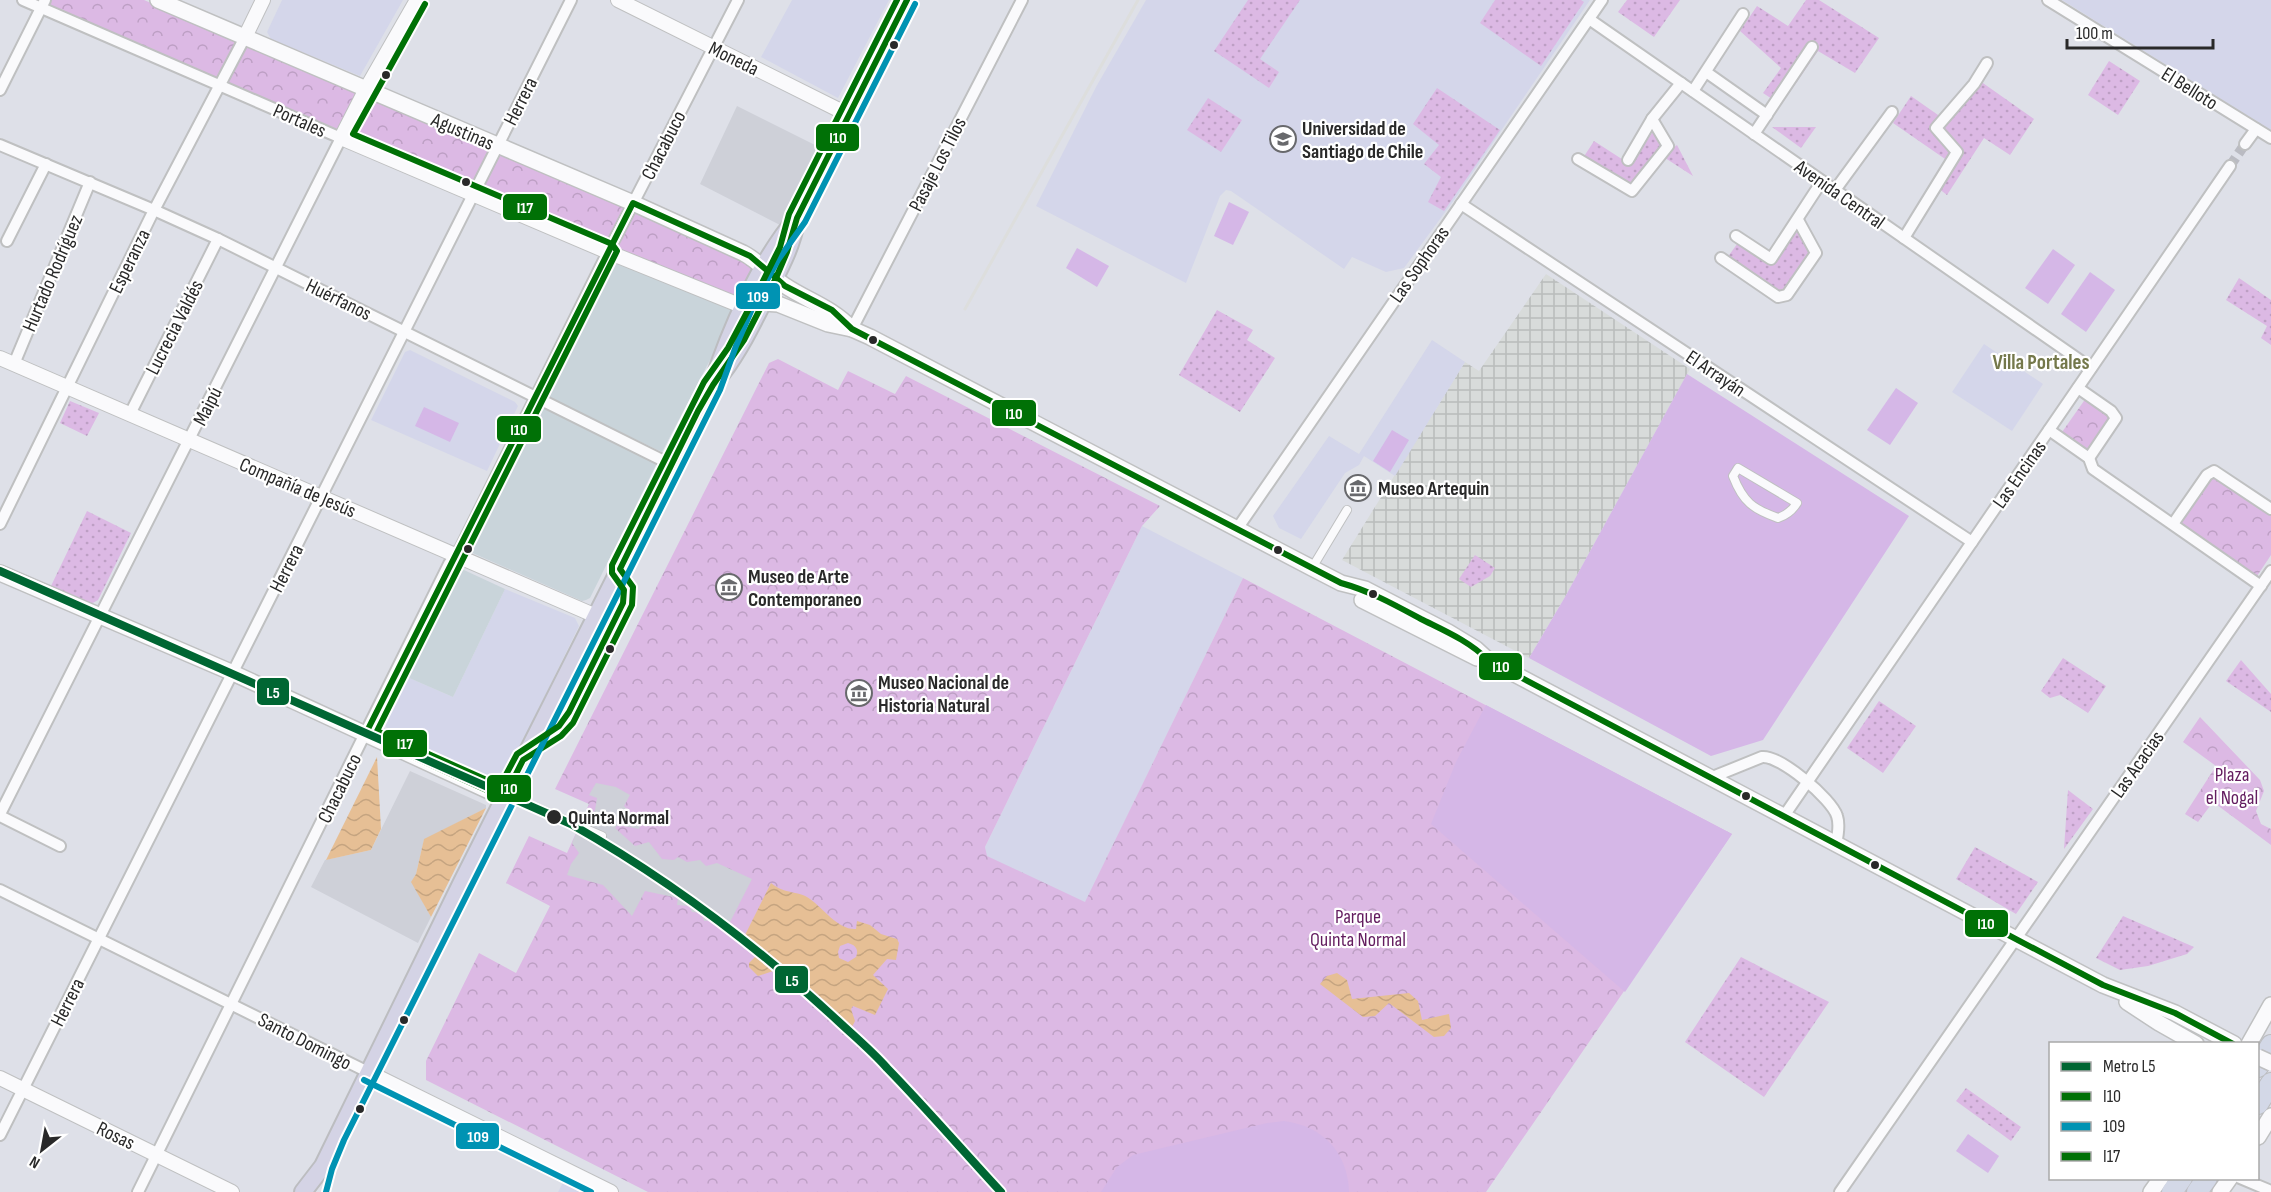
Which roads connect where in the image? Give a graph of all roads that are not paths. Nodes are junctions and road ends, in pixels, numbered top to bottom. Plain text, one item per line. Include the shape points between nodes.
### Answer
1 (23, 0) edge
2 (158, 0) edge
3 (263, 0) edge
4 (417, 0) edge
5 (571, 0) edge
6 (618, 0) edge
7 (738, 0) edge
8 (907, 0) edge
9 (1022, 0) edge
10 (1602, 0) edge
11 (2048, 0) edge
12 (43, 4) edge
13 (1743, 14) dead end
14 (1589, 19) junction
15 (245, 38) junction
16 (1812, 47) dead end
17 (714, 48) junction
18 (1987, 63) dead end
19 (1706, 72) junction
20 (1681, 83) junction
21 (221, 85) junction
22 (366, 89) junction
23 (0, 90) edge
24 (1693, 91) junction
25 (1892, 112) dead end
26 (849, 115) junction
27 (1767, 115) junction
28 (1652, 119) junction
29 (2256, 129) junction
30 (1754, 134) junction
31 (341, 138) junction
32 (2271, 138) edge
33 (0, 144) edge
34 (2245, 144) tunnel mouth
35 (497, 146) junction
36 (1578, 159) dead end
37 (1629, 160) dead end
38 (46, 164) junction
39 (2230, 166) tunnel mouth
40 (90, 182) junction
41 (1822, 182) junction
42 (1835, 190) junction
43 (473, 195) junction
44 (633, 203) junction
45 (1461, 204) junction
46 (154, 210) junction
47 (1798, 220) junction
48 (1736, 236) dead end
49 (1904, 238) junction
50 (218, 239) junction
51 (7, 241) dead end
52 (608, 252) junction
53 (1721, 258) dead end
54 (277, 268) junction
55 (770, 272) junction
56 (762, 303) junction
57 (744, 307) junction
58 (852, 328) junction
59 (404, 332) junction
60 (0, 358) edge
61 (14, 364) junction
62 (2091, 368) junction
63 (712, 386) junction
64 (66, 387) junction
65 (2078, 388) junction
66 (536, 398) junction
67 (130, 414) junction
68 (2049, 430) junction
69 (189, 440) junction
70 (2089, 458) junction
71 (672, 465) junction
72 (322, 497) junction
73 (1797, 503) joint
74 (2271, 509) edge
75 (1347, 510) dead end
76 (0, 524) edge
77 (2173, 524) junction
78 (1237, 529) junction
79 (1972, 542) junction
80 (455, 556) junction
81 (1312, 568) junction
82 (2271, 571) edge
83 (0, 573) edge
84 (2261, 586) junction
85 (100, 616) junction
86 (596, 616) junction
87 (233, 673) junction
88 (365, 735) junction
89 (1710, 778) junction
90 (1807, 782) junction
91 (504, 798) junction
92 (0, 815) edge
93 (1784, 816) junction
94 (602, 836) dead end
95 (1836, 844) junction
96 (60, 846) dead end
97 (0, 890) edge
98 (99, 938) junction
99 (2015, 939) junction
100 (2103, 985) junction
101 (232, 1004) junction
102 (2271, 1005) edge
103 (2192, 1042) edge
104 (2230, 1042) edge
105 (2250, 1042) edge
106 (2271, 1045) edge
107 (2259, 1065) edge
108 (368, 1072) junction
109 (0, 1078) edge
110 (2271, 1082) edge
111 (23, 1089) junction
112 (2259, 1102) edge
113 (2271, 1116) edge
114 (0, 1135) edge
115 (2259, 1135) edge
116 (157, 1155) junction
117 (323, 1166) junction
118 (2160, 1180) edge
119 (2181, 1180) edge
120 (2206, 1180) edge
121 (2229, 1180) edge
122 (2243, 1180) edge
123 (2271, 1191) edge
124 (138, 1192) edge
125 (232, 1192) edge
126 (303, 1192) edge
127 (317, 1192) edge
128 (611, 1192) edge
129 (1840, 1192) edge
130 (2151, 1192) edge
131 (2172, 1192) edge
132 (2197, 1192) edge
133 (2220, 1192) edge

1 - 12 street, Portales
2 - 15 main road, Agustinas
3 - 15 street, Esperanza
4 - 22 street, Maipú
5 - 35 street, Herrera
6 - 17 street, Moneda
7 - 17 street, Chacabuco
8 - 26 main road
9 - 58 street, Pasaje Los Tilos
10 - 14 street, Las Sophoras
11 - 29 street, El Belloto
12 - 21 street, Portales
12 - 23 street
13 - 19 street
14 - 20 street, Avenida Central
14 - 45 street, Las Sophoras
15 - 21 street, Esperanza
15 - 22 main road, Agustinas
16 - 27 street
17 - 26 street, Moneda
17 - 44 street, Chacabuco
18 - 49 street via 1936,128 1957,152
19 - 24 street
19 - 27 street
20 - 24 street, Avenida Central
20 - 28 street
21 - 31 street, Portales
21 - 46 street, Esperanza
22 - 31 street, Maipú
22 - 35 main road, Agustinas
24 - 30 street, Avenida Central
25 - 42 street
26 - 55 main road via 797,218 792,243
27 - 30 street
28 - 36 street via 1668,146 1632,191
28 - 37 street
29 - 32 street, El Belloto
29 - 34 street
30 - 41 street, Avenida Central
31 - 43 street, Portales
31 - 54 street, Maipú
33 - 38 street, Huérfanos
35 - 43 street, Herrera
35 - 44 main road, Agustinas
38 - 40 street, Huérfanos
38 - 51 street
39 - 62 street, Las Encinas
40 - 46 street, Huérfanos
40 - 61 street, Hurtado Rodríguez
41 - 42 street, Avenida Central
41 - 47 street
42 - 49 street, Avenida Central
43 - 52 street, Portales
43 - 59 street, Herrera
44 - 52 street, Chacabuco
44 - 55 main road, Agustinas via 750,256
45 - 78 street, Las Sophoras
45 - 79 street, El Arrayán
46 - 50 street, Huérfanos
46 - 64 street, Esperanza
47 - 48 street via 1771,259
47 - 53 street via 1816,253 1788,295 1779,297
49 - 62 street, Avenida Central
50 - 54 street, Huérfanos
50 - 67 street, Lucrecia Valdés
52 - 57 street, Portales
52 - 66 street, Chacabuco
54 - 59 street, Huérfanos
54 - 69 street, Maipú
55 - 56 main road
55 - 57 main road
55 - 58 main road, Agustinas via 785,286 832,310
56 - 57 main road
56 - 58 main road via 778,304 828,324
56 - 63 main road via 736,353
57 - 63 main road
58 - 78 main road
59 - 66 street, Huérfanos
59 - 72 street, Herrera
60 - 61 street, Compañía de Jesús
61 - 64 street, Compañía de Jesús
62 - 65 street, Las Encinas
63 - 71 main road
64 - 67 street, Compañía de Jesús
64 - 76 street, Esperanza
65 - 68 street, Las Encinas
65 - 70 street via 2116,418
66 - 71 street, Huérfanos
66 - 80 street, Chacabuco
67 - 69 street, Compañía de Jesús
68 - 70 street
68 - 79 street, Las Encinas
69 - 72 street, Compañía de Jesús
69 - 85 street, Maipú
70 - 77 street via 2093,469
71 - 86 main road
72 - 80 street, Compañía de Jesús
72 - 87 street, Herrera
73 - 73 street via 1738,468 1733,476 1749,505 1761,512 1778,518
74 - 77 street via 2214,471 2207,475
75 - 81 street
77 - 84 street
78 - 81 main road
79 - 90 street, Las Encinas
80 - 86 street, Compañía de Jesús
80 - 88 street, Chacabuco
81 - 89 main road via 1341,584 1365,589 1448,632 1488,660
82 - 84 street, Las Acacias
83 - 85 main road
84 - 99 street, Las Acacias
85 - 87 main road
85 - 92 street, Maipú
86 - 91 main road
87 - 88 main road
87 - 98 street, Herrera
88 - 91 main road
88 - 101 street, Chacabuco
89 - 90 street via 1767,757
89 - 93 main road
90 - 93 street, Las Encinas
90 - 95 street via 1837,816
91 - 94 street
91 - 108 main road
92 - 96 street
93 - 95 main road
95 - 99 main road
97 - 98 street, Santo Domingo
98 - 101 street, Santo Domingo
98 - 111 street, Herrera
99 - 100 main road
99 - 129 street, Las Acacias
100 - 103 main road
100 - 104 main road via 2175,1013
101 - 108 street, Santo Domingo
101 - 116 street, Chacabuco
102 - 105 main road
106 - 107 highway
108 - 117 main road
108 - 128 street, Santo Domingo
109 - 111 street, Rosas
110 - 112 highway
111 - 114 street, Herrera
111 - 116 street, Rosas
113 - 115 main road
116 - 124 street, Chacabuco
116 - 125 street, Rosas
117 - 126 main road
117 - 127 main road
118 - 130 main road
119 - 131 highway
120 - 132 highway
121 - 133 main road
122 - 123 street

